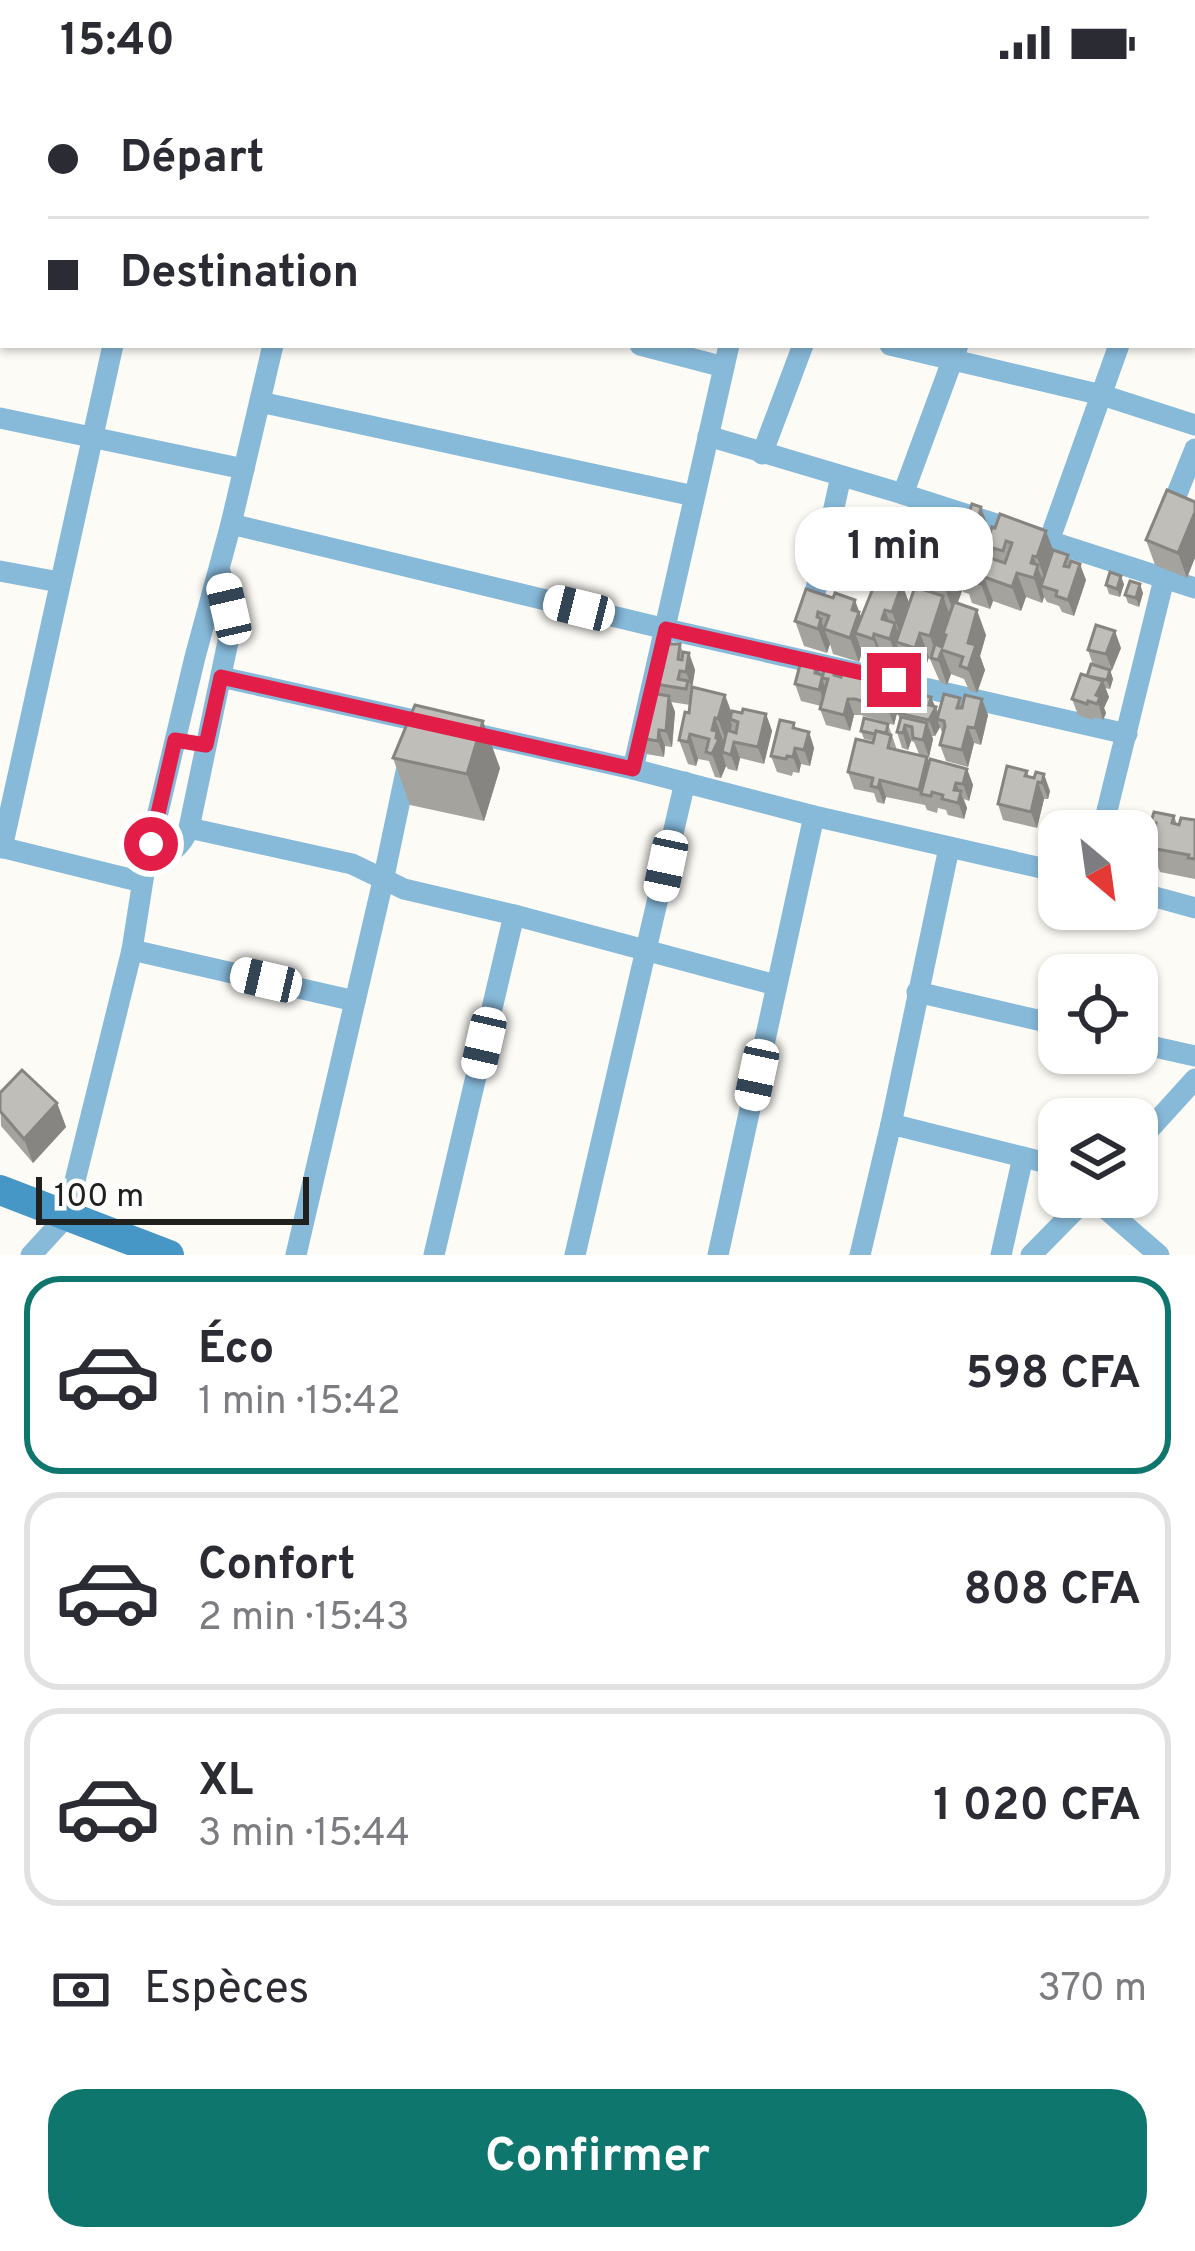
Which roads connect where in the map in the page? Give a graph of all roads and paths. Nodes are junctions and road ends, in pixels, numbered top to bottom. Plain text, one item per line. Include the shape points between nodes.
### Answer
1 (112, 348) edge
2 (272, 348) edge
3 (663, 348) edge
4 (802, 348) edge
5 (918, 348) edge
6 (1119, 348) edge
7 (956, 352) edge
8 (726, 356) edge
9 (1102, 395) junction
10 (260, 402) junction
11 (0, 418) edge
12 (1195, 425) edge
13 (708, 436) junction
14 (91, 439) junction
15 (1195, 449) edge
16 (762, 454) junction
17 (244, 470) junction
18 (841, 476) junction
19 (903, 494) junction
20 (694, 496) junction
21 (231, 524) junction
22 (1049, 541) junction
23 (219, 567) junction
24 (0, 571) edge
25 (1156, 576) junction
26 (59, 582) junction
27 (1195, 588) edge
28 (666, 629) junction
29 (801, 658) junction
30 (221, 677) junction
31 (416, 720) junction
32 (1127, 734) junction
33 (175, 740) junction
34 (206, 745) junction
35 (633, 769) junction
36 (685, 782) junction
37 (1107, 810) edge
38 (814, 816) junction
39 (189, 828) junction
40 (1, 848) edge
41 (950, 848) junction
42 (1038, 867) edge
43 (144, 875) junction
44 (383, 880) junction
45 (1158, 898) edge
46 (1195, 908) edge
47 (514, 916) junction
48 (132, 950) junction
49 (647, 950) junction
50 (776, 986) junction
51 (917, 992) junction
52 (355, 1001) junction
53 (1038, 1020) edge
54 (1158, 1048) edge
55 (1195, 1057) edge
56 (1195, 1079) edge
57 (1158, 1120) edge
58 (891, 1124) junction
59 (1023, 1157) junction
60 (1038, 1161) edge
61 (0, 1190) edge
62 (66, 1217) junction
63 (1069, 1218) edge
64 (1115, 1218) edge
65 (32, 1255) edge
66 (169, 1255) edge
67 (296, 1255) edge
68 (434, 1255) edge
69 (575, 1255) edge
70 (718, 1255) edge
71 (860, 1255) edge
72 (1001, 1255) edge
73 (1031, 1255) edge
74 (1159, 1255) edge

1 - 14 street
2 - 10 street
3 - 8 street
4 - 16 street
5 - 7 street
6 - 9 street
7 - 9 street
7 - 19 street
8 - 13 street
9 - 12 street
9 - 22 street
10 - 17 street
10 - 20 street
11 - 14 street
13 - 16 street
13 - 20 street
14 - 17 street
14 - 26 street
15 - 25 street
16 - 18 street
17 - 21 street
18 - 19 street
18 - 29 street
19 - 22 street
20 - 28 street
21 - 23 street
21 - 28 street
22 - 25 street
23 - 30 street via 230,622
23 - 33 street
24 - 26 street
25 - 27 street
25 - 32 street
26 - 40 street
28 - 29 street
28 - 35 street
29 - 32 street
30 - 31 street
30 - 34 street
31 - 35 street
31 - 44 street
32 - 37 street
33 - 34 street
33 - 43 street
34 - 39 street
35 - 36 street
36 - 38 street
36 - 49 street
38 - 41 street
38 - 50 street
39 - 43 street
39 - 44 street via 352,864
40 - 43 street
41 - 42 street
41 - 51 street
43 - 48 street
44 - 47 street
44 - 52 street
45 - 46 street
47 - 49 street
47 - 68 street
48 - 52 street
48 - 62 street
49 - 50 street
49 - 69 street
50 - 70 street
51 - 53 street
51 - 58 street
52 - 67 street
54 - 55 street
56 - 57 street
58 - 59 street
58 - 71 street
59 - 60 street
59 - 72 street
61 - 62 main road
62 - 65 street
62 - 66 main road
63 - 73 street
64 - 74 street

